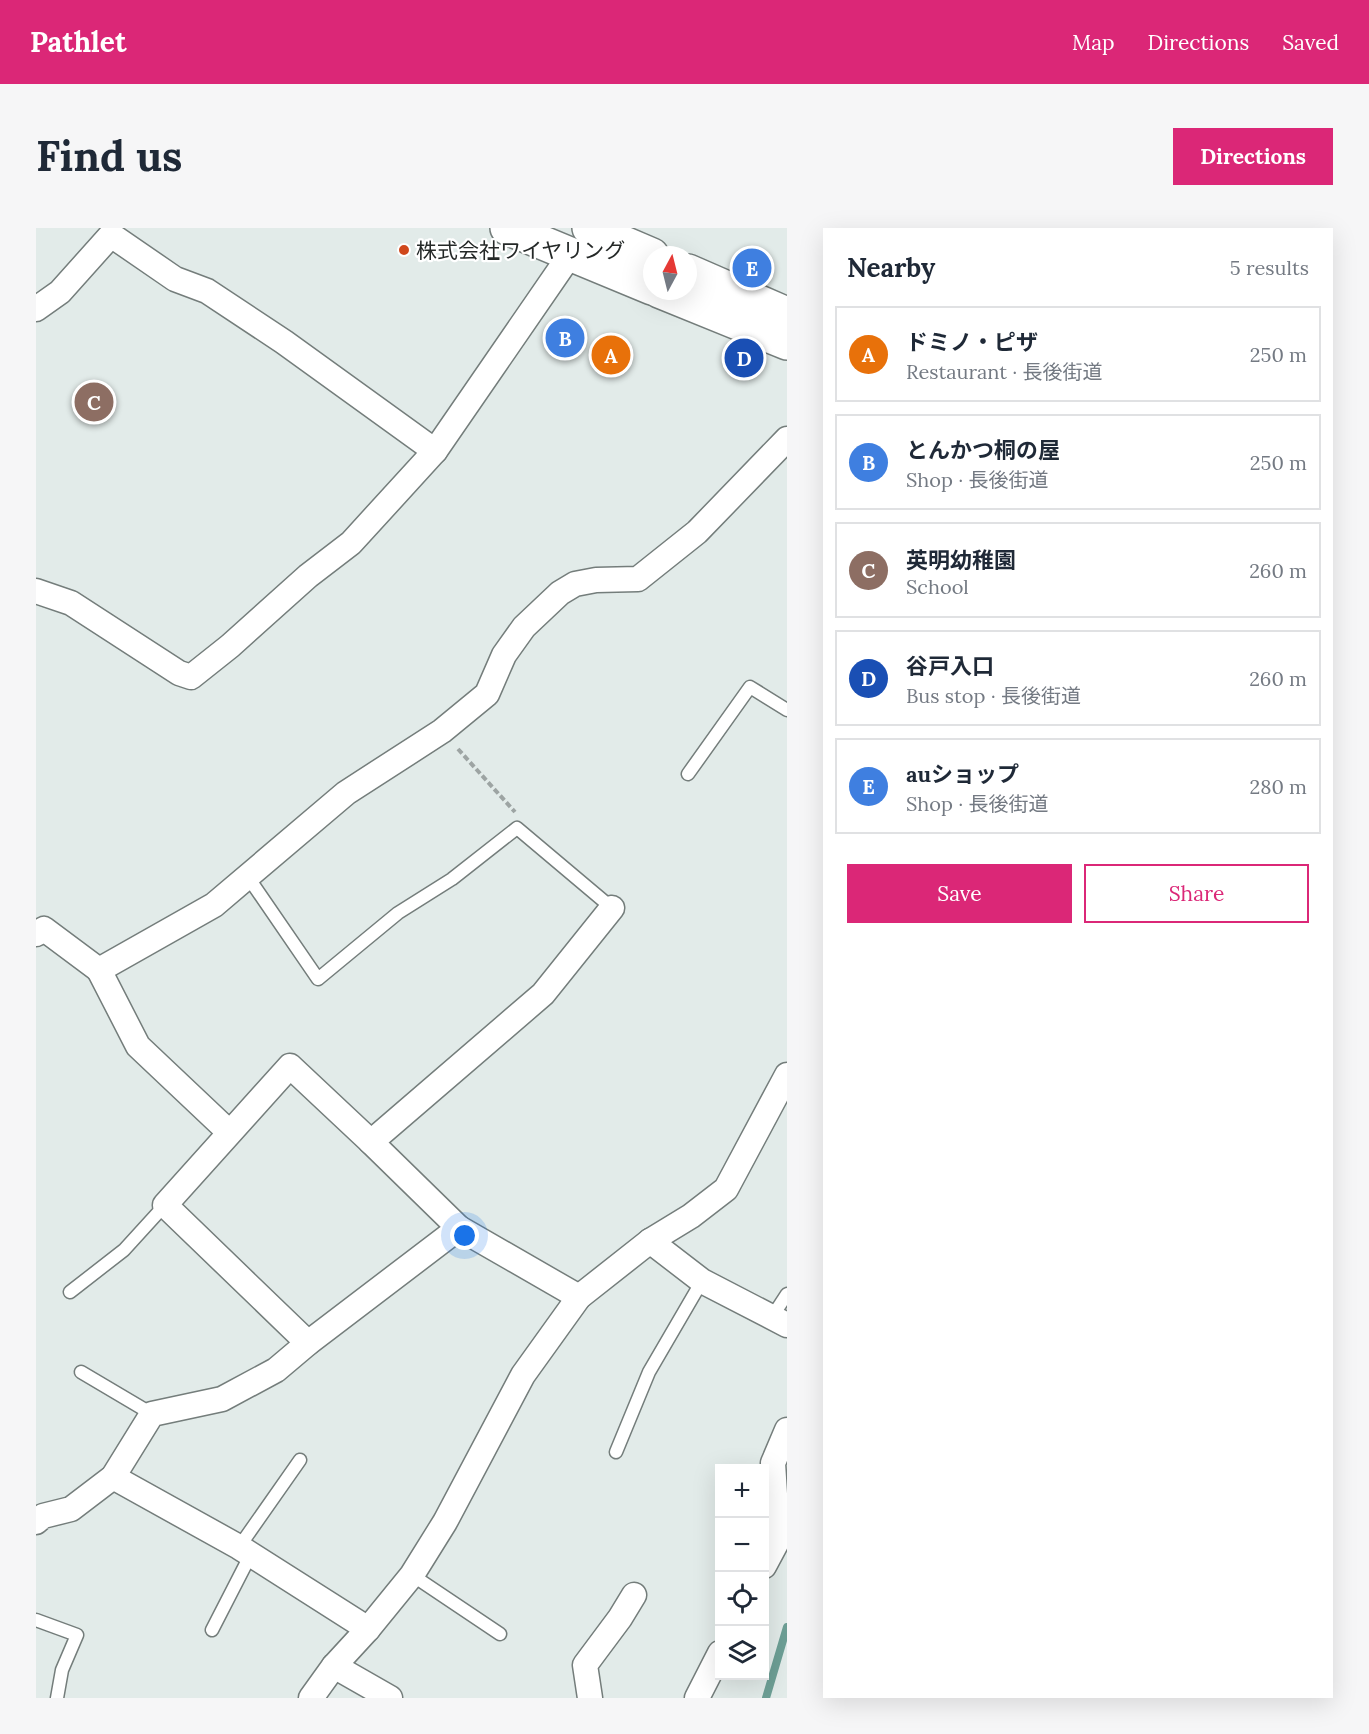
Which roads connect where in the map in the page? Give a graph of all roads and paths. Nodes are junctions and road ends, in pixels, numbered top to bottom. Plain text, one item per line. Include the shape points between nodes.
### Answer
1 (507, 228) edge
2 (589, 228) edge
3 (635, 245) edge
4 (570, 255) junction
5 (697, 275) edge
6 (643, 284) edge
7 (681, 300) edge
8 (36, 309) edge
9 (787, 314) edge
10 (787, 343) edge
11 (787, 439) edge
12 (435, 451) junction
13 (36, 591) edge
14 (787, 710) edge
15 (442, 730) junction
16 (688, 774) dead end
17 (517, 828) junction
18 (248, 877) junction
19 (612, 908) joint
20 (36, 934) edge
21 (99, 970) junction
22 (787, 1075) edge
23 (229, 1132) junction
24 (371, 1142) junction
25 (165, 1205) junction
26 (459, 1228) junction
27 (650, 1241) junction
28 (702, 1281) junction
29 (70, 1292) dead end
30 (787, 1294) edge
31 (579, 1298) junction
32 (780, 1321) edge
33 (308, 1343) junction
34 (81, 1371) dead end
35 (152, 1414) junction
36 (787, 1430) edge
37 (616, 1452) dead end
38 (300, 1460) dead end
39 (113, 1477) junction
40 (38, 1516) edge
41 (245, 1551) junction
42 (769, 1558) edge
43 (412, 1575) junction
44 (634, 1594) dead end
45 (36, 1620) edge
46 (368, 1629) junction
47 (212, 1630) dead end
48 (500, 1634) dead end
49 (715, 1663) edge
50 (334, 1666) junction
51 (57, 1698) edge
52 (311, 1698) edge
53 (390, 1698) edge
54 (590, 1698) edge
55 (697, 1698) edge

1 - 4 main road
2 - 3 main road
4 - 6 main road
4 - 12 street
5 - 9 main road
7 - 10 main road
8 - 12 street via 60,292 111,235 175,279 207,291 274,335
11 - 15 street via 697,532 638,579 596,580 575,584 560,593 524,627 504,655 487,694
12 - 13 street via 351,543 191,677 71,603
14 - 16 lane via 750,687
15 - 17 path via 515,812
15 - 18 street via 346,793
17 - 18 lane via 452,879 398,913 318,979
17 - 19 lane
18 - 21 street via 214,905
19 - 24 street via 543,994
20 - 21 street via 44,929
21 - 23 street via 138,1046
22 - 27 street via 726,1189 692,1216
23 - 24 street via 290,1066
23 - 25 street
24 - 26 street
25 - 29 lane via 124,1250
25 - 33 street
26 - 31 street
26 - 33 street
27 - 28 street
27 - 31 street
28 - 32 street
28 - 37 lane via 649,1372
30 - 32 lane
31 - 43 street via 523,1376 445,1522
33 - 35 street via 276,1370 222,1399
34 - 35 lane
35 - 39 street
36 - 42 street via 773,1462 778,1540
38 - 41 lane
39 - 40 street via 71,1509
39 - 41 street
41 - 46 street
41 - 47 lane
43 - 46 street
43 - 48 lane
44 - 54 street via 631,1620 578,1661
45 - 51 lane via 77,1635 62,1670
46 - 50 street
49 - 55 street
50 - 52 street
50 - 53 street

